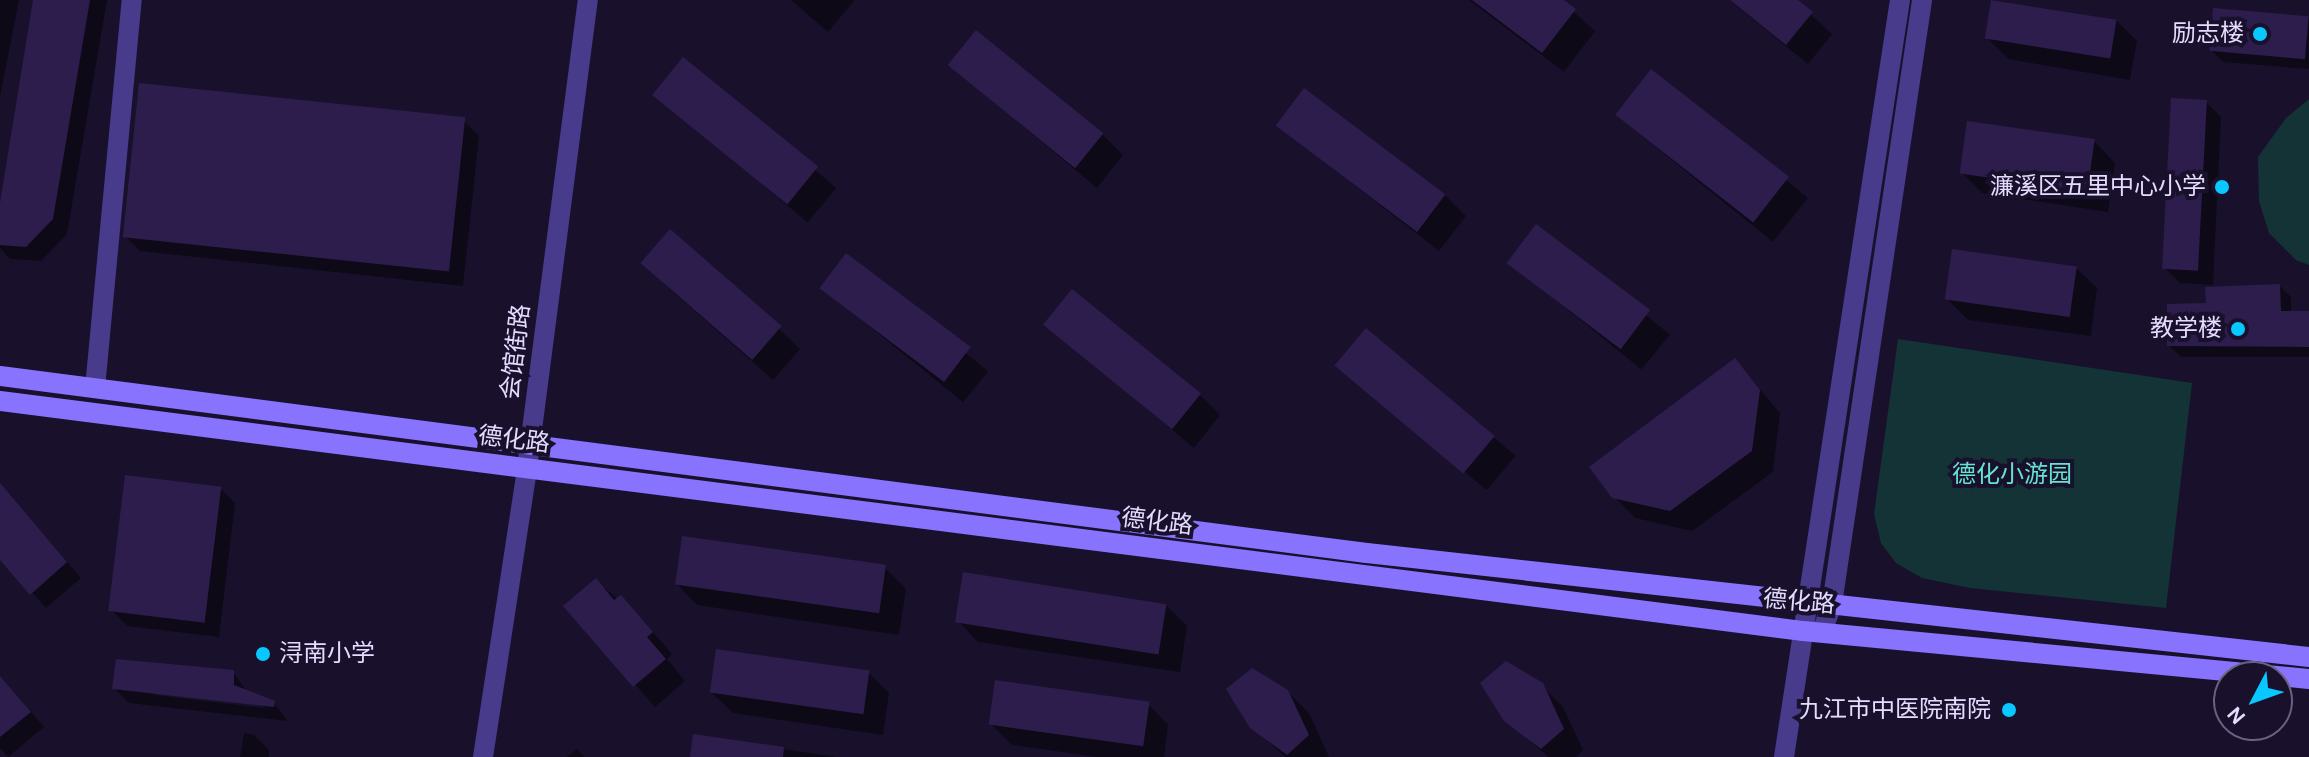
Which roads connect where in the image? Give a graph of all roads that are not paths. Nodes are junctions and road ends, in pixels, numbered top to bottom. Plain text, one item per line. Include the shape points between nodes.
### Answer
1 (132, 0) edge
2 (588, 0) edge
3 (1900, 0) edge
4 (1922, 0) edge
5 (0, 376) edge
6 (95, 388) junction
7 (0, 401) edge
8 (530, 445) junction
9 (527, 468) junction
10 (1808, 602) junction
11 (1832, 604) junction
12 (1813, 630) junction
13 (2309, 657) edge
14 (2309, 679) edge
15 (483, 757) edge
16 (1784, 757) edge

1 - 6 street
2 - 8 street, 会馆街路
3 - 10 street
4 - 11 street
5 - 6 main road, 德化路
6 - 8 main road, 德化路
7 - 9 main road, 德化路
8 - 9 street, 会馆街路
8 - 10 main road, 德化路 via 1367,553
9 - 12 main road, 德化路
9 - 15 street, 会馆街路
10 - 11 main road, 德化路
10 - 12 street
11 - 12 street
11 - 13 main road, 德化路
12 - 14 main road, 德化路
12 - 16 street

